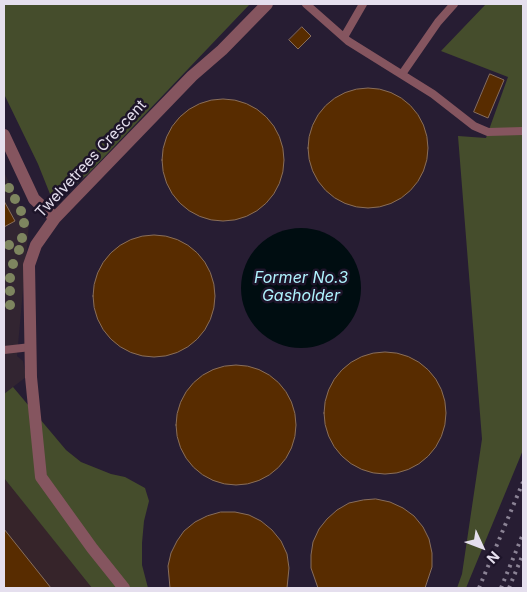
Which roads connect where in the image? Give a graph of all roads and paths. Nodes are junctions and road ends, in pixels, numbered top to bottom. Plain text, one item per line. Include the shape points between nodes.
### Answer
1 (267, 4) edge
2 (306, 4) edge
3 (362, 4) edge
4 (454, 4) edge
5 (344, 37) junction
6 (402, 74) junction
7 (523, 131) edge
8 (4, 136) edge
9 (55, 218) junction
10 (31, 348) junction
11 (4, 350) edge
12 (124, 588) edge

1 - 9 street, Twelvetrees Crescent via 192,76
2 - 5 lane
3 - 5 lane
4 - 6 lane
5 - 6 lane
6 - 7 lane via 474,126 488,132
8 - 9 street via 34,199
9 - 10 street, Twelvetrees Crescent via 36,245 29,265
10 - 11 lane
10 - 12 street, Twelvetrees Crescent via 41,477

